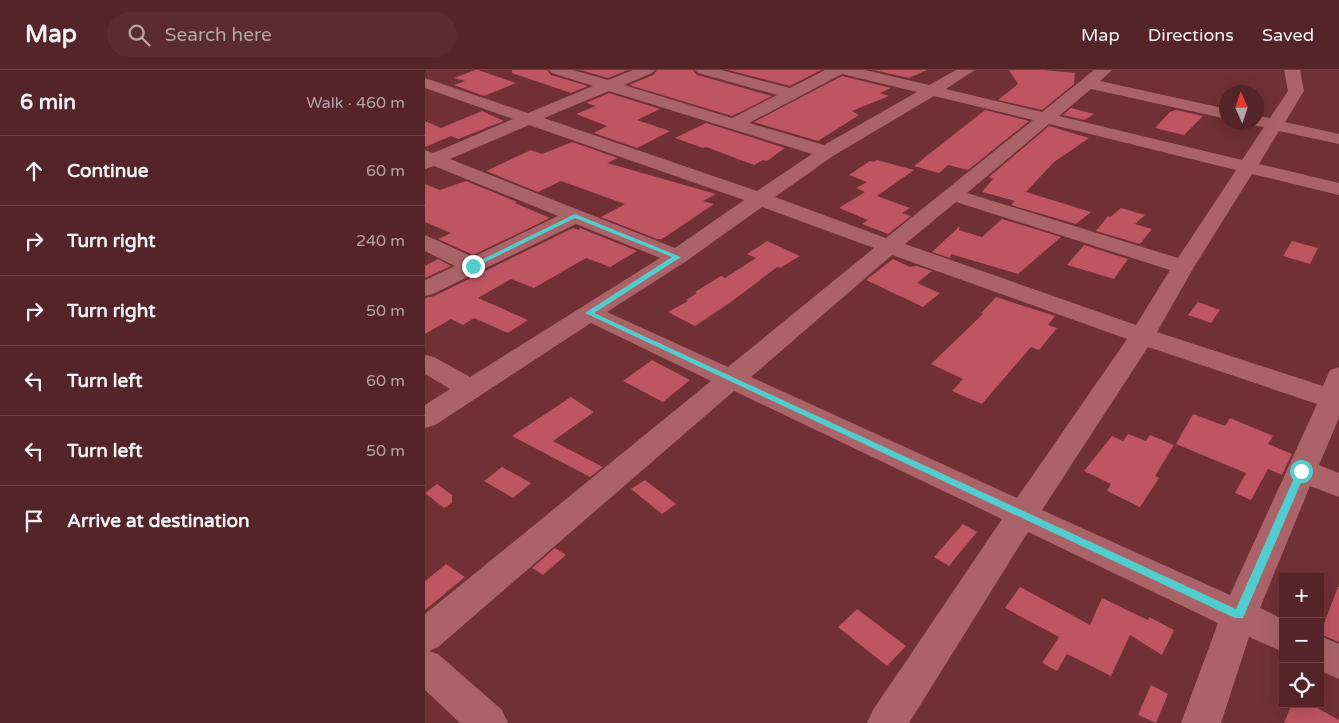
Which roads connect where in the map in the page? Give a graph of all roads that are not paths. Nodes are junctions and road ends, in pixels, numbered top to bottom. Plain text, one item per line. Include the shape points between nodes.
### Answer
1 (557, 70) edge
2 (647, 70) edge
3 (703, 70) edge
4 (837, 70) edge
5 (846, 70) edge
6 (967, 70) edge
7 (1291, 70) edge
8 (1096, 77) edge
9 (425, 83) edge
10 (611, 86) junction
11 (931, 91) junction
12 (791, 94) junction
13 (1219, 112) edge
14 (1046, 117) junction
15 (527, 119) junction
16 (1265, 123) edge
17 (734, 124) junction
18 (1339, 139) edge
19 (826, 152) junction
20 (428, 159) edge
21 (1246, 167) junction
22 (1339, 189) edge
23 (953, 196) junction
24 (760, 199) junction
25 (575, 216) junction
26 (425, 242) edge
27 (888, 247) junction
28 (677, 257) junction
29 (473, 266) junction
30 (1183, 267) junction
31 (425, 289) edge
32 (589, 313) junction
33 (1142, 336) junction
34 (425, 363) edge
35 (732, 380) junction
36 (470, 389) junction
37 (1337, 392) edge
38 (425, 418) edge
39 (1301, 471) junction
40 (1339, 485) edge
41 (1022, 515) junction
42 (1239, 615) junction
43 (1279, 634) edge
44 (425, 636) edge
45 (1324, 655) edge
46 (1339, 662) edge
47 (425, 666) edge
48 (488, 723) edge
49 (887, 723) edge
50 (1201, 723) edge

1 - 10 street
2 - 10 street
3 - 12 street
4 - 12 street
5 - 11 street
6 - 11 street
7 - 16 street via 1296,91
8 - 13 street
8 - 14 street
9 - 15 street
10 - 15 street
10 - 17 street
11 - 14 street
11 - 19 street
12 - 17 street
14 - 21 street
14 - 23 street
15 - 20 street
15 - 24 street
16 - 18 street
16 - 21 street
17 - 19 street
19 - 24 street
20 - 25 street
21 - 22 street
21 - 30 street
23 - 27 street
23 - 30 street
24 - 27 street
24 - 28 street
25 - 28 street
25 - 29 street
26 - 29 street
27 - 33 street
27 - 35 street
28 - 32 street
29 - 31 street
30 - 33 street
32 - 35 street
32 - 36 street
33 - 37 street
33 - 41 street
34 - 36 street
35 - 41 street
35 - 44 street
36 - 38 street
37 - 39 street
39 - 40 street
39 - 42 street
41 - 42 street
41 - 49 street
42 - 43 street
42 - 50 street
45 - 46 street
47 - 48 street

